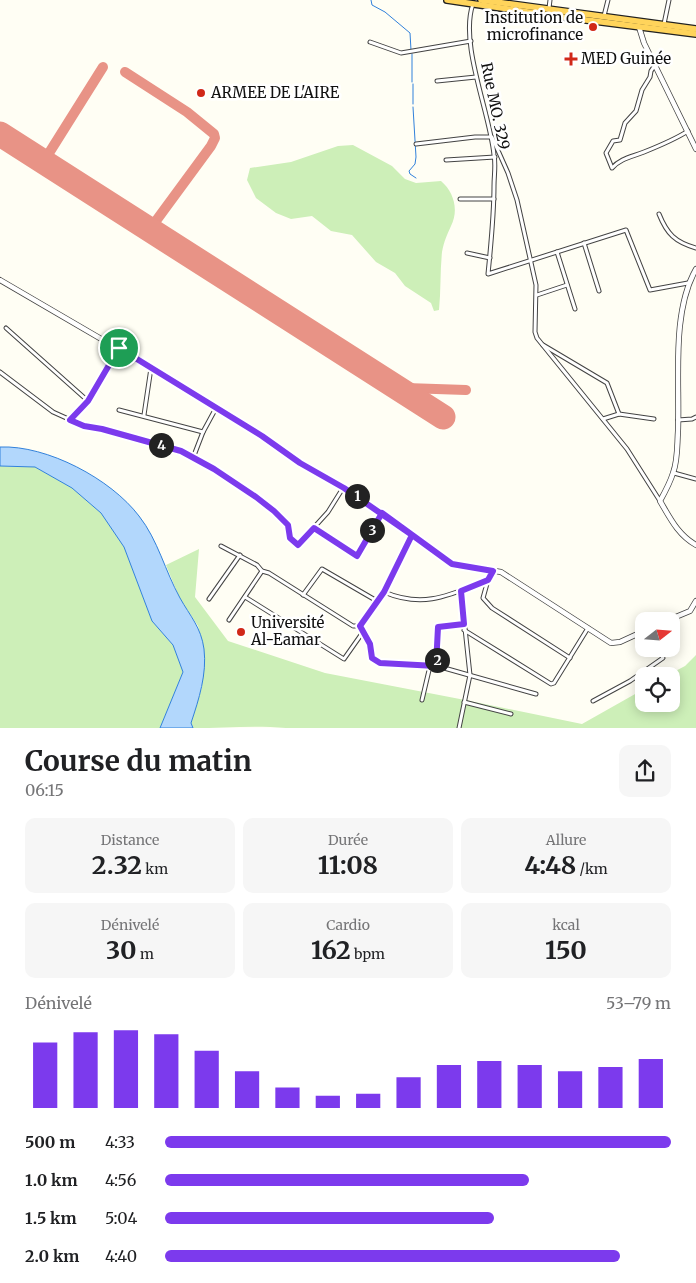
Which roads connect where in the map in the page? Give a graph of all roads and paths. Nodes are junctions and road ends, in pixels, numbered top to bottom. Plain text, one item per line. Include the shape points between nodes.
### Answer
1 (447, 0) edge
2 (481, 0) edge
3 (550, 0) edge
4 (608, 0) edge
5 (669, 0) edge
6 (473, 4) junction
7 (549, 8) junction
8 (604, 16) junction
9 (664, 24) junction
10 (639, 27) junction
11 (696, 29) edge
12 (696, 34) edge
13 (470, 41) junction
14 (370, 42) dead end
15 (655, 64) junction
16 (476, 76) junction
17 (437, 81) dead end
18 (688, 131) junction
19 (492, 137) junction
20 (416, 144) dead end
21 (696, 146) edge
22 (495, 157) junction
23 (446, 160) dead end
24 (460, 199) dead end
25 (494, 199) junction
26 (659, 214) dead end
27 (584, 243) junction
28 (696, 248) edge
29 (557, 252) junction
30 (467, 253) dead end
31 (490, 258) junction
32 (529, 260) junction
33 (696, 270) edge
34 (0, 280) edge
35 (688, 283) junction
36 (567, 285) junction
37 (599, 291) dead end
38 (537, 295) junction
39 (575, 310) dead end
40 (6, 328) dead end
41 (541, 343) junction
42 (119, 348) junction
43 (151, 368) junction
44 (0, 372) edge
45 (88, 401) junction
46 (216, 408) junction
47 (119, 410) dead end
48 (619, 414) junction
49 (144, 415) junction
50 (696, 417) edge
51 (603, 419) junction
52 (654, 419) dead end
53 (70, 420) junction
54 (678, 420) junction
55 (203, 432) junction
56 (193, 458) junction
57 (674, 473) junction
58 (696, 479) edge
59 (344, 488) junction
60 (660, 501) junction
61 (382, 513) junction
62 (314, 528) junction
63 (412, 535) junction
64 (696, 544) edge
65 (221, 546) dead end
66 (240, 556) junction
67 (262, 571) junction
68 (493, 571) junction
69 (488, 580) junction
70 (461, 591) junction
71 (384, 592) junction
72 (303, 595) junction
73 (245, 597) junction
74 (209, 600) dead end
75 (377, 601) junction
76 (696, 601) edge
77 (680, 615) edge
78 (229, 620) dead end
79 (464, 624) junction
80 (360, 626) junction
81 (588, 628) junction
82 (464, 630) junction
83 (363, 632) junction
84 (635, 636) edge
85 (570, 658) junction
86 (663, 658) edge
87 (430, 666) junction
88 (436, 666) junction
89 (470, 675) junction
90 (536, 694) dead end
91 (422, 700) dead end
92 (593, 701) dead end
93 (464, 702) junction
94 (510, 714) dead end
95 (459, 728) edge

1 - 6 highway
2 - 7 highway
3 - 7 street
4 - 8 street
5 - 9 street
6 - 10 highway
6 - 13 street, Rue MO. 329
7 - 8 highway
8 - 9 highway
9 - 11 highway
10 - 12 highway
10 - 15 street
13 - 14 street via 401,52
13 - 16 street, Rue MO. 329
15 - 18 street
15 - 18 street via 636,111 625,123 620,140 613,141 606,153 612,168 619,160 643,153
16 - 17 street
16 - 19 street, Rue MO. 329
18 - 21 street
19 - 20 street
19 - 22 street, Rue MO. 329
19 - 32 street via 517,200
22 - 23 street
22 - 25 street, Rue MO. 329
24 - 25 street
25 - 31 street, Rue MO. 329
26 - 28 street via 671,236
27 - 29 street
27 - 35 street via 626,230 650,290
27 - 37 street
29 - 32 street
29 - 36 street
30 - 31 street
31 - 32 street, Rue MO. 329 via 488,274
32 - 38 street
33 - 35 street
34 - 42 street
35 - 54 street via 679,329
36 - 38 street
36 - 39 street
38 - 41 street via 535,332
40 - 45 street
41 - 48 street via 606,383
41 - 51 street
42 - 43 street
42 - 45 street
43 - 46 street
43 - 49 street
44 - 53 street via 53,412
45 - 53 street
46 - 55 street
46 - 59 street
47 - 49 street
48 - 51 street
48 - 52 street
49 - 55 street
50 - 54 street
51 - 60 street via 627,449
53 - 56 street via 181,451
54 - 57 street
55 - 56 street
56 - 62 street via 274,511 288,525 290,538 298,545
57 - 58 street
57 - 60 street
59 - 61 street
59 - 62 street
60 - 64 street via 679,531
61 - 62 street via 357,556
61 - 63 street
63 - 68 street via 452,564
63 - 71 street
65 - 66 street
66 - 67 street
66 - 74 street
67 - 72 street
67 - 73 street
68 - 69 street
68 - 81 street via 501,572
69 - 70 street
69 - 85 street via 483,598 492,608
70 - 71 street via 430,600 399,599
70 - 79 street
71 - 75 street
72 - 75 street via 322,569
72 - 80 street via 353,626
73 - 78 street
73 - 83 street via 344,659
75 - 80 street
76 - 77 street via 690,611
79 - 82 street
79 - 88 street via 438,627
80 - 83 street
81 - 84 street via 615,644
81 - 85 street
82 - 85 street via 548,683 554,683
82 - 89 street
83 - 87 street via 370,644 372,658 380,663
86 - 92 street
87 - 88 street
87 - 91 street
88 - 89 street
89 - 90 street
89 - 93 street
93 - 94 street
93 - 95 street

